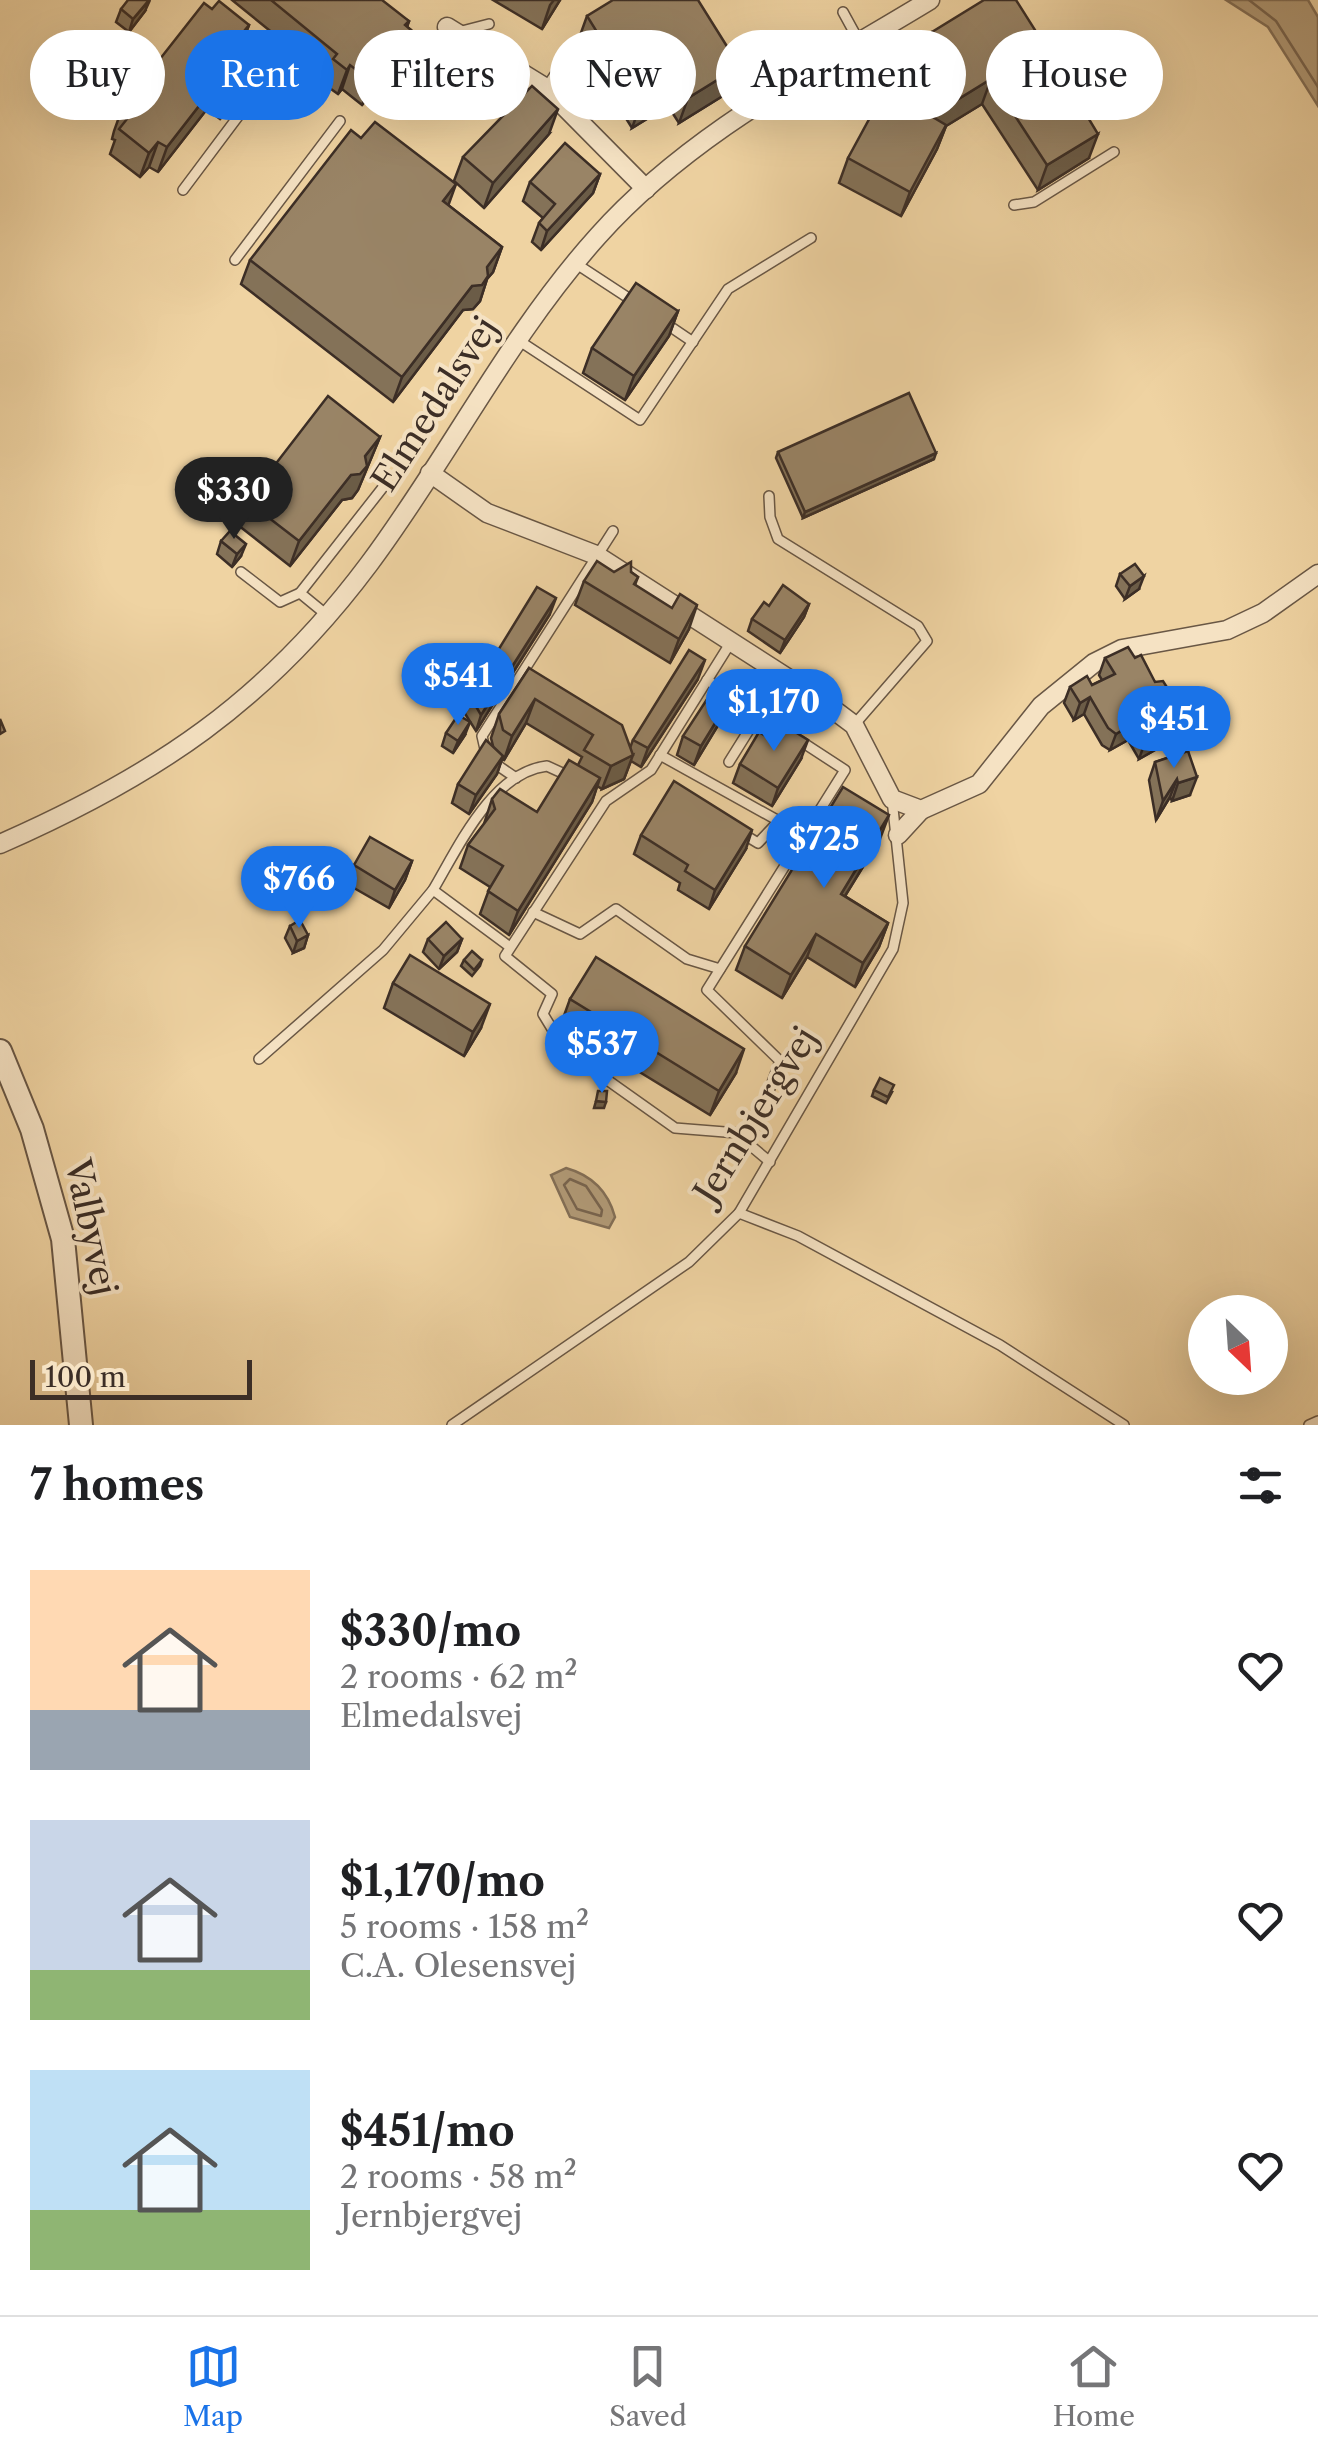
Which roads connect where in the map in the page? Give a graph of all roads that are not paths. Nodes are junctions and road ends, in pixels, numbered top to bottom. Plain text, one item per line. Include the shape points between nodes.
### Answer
1 (930, 0) edge
2 (843, 12) dead end
3 (488, 24) dead end
4 (888, 26) junction
5 (452, 30) edge
6 (853, 30) edge
7 (881, 30) edge
8 (890, 30) edge
9 (530, 78) edge
10 (550, 82) edge
11 (546, 88) junction
12 (235, 120) edge
13 (740, 120) edge
14 (340, 122) dead end
15 (1114, 152) dead end
16 (646, 189) junction
17 (183, 190) dead end
18 (1014, 205) dead end
19 (811, 238) dead end
20 (235, 260) dead end
21 (575, 263) junction
22 (516, 338) junction
23 (694, 342) junction
24 (430, 472) junction
25 (384, 486) dead end
26 (769, 496) dead end
27 (613, 532) dead end
28 (596, 555) junction
29 (241, 572) dead end
30 (1318, 574) edge
31 (300, 593) junction
32 (328, 616) junction
33 (732, 640) junction
34 (707, 680) junction
35 (759, 714) junction
36 (854, 725) junction
37 (660, 755) junction
38 (728, 762) dead end
39 (516, 778) junction
40 (583, 786) edge
41 (594, 793) edge
42 (738, 798) junction
43 (892, 799) junction
44 (606, 801) junction
45 (730, 810) dead end
46 (922, 810) junction
47 (779, 821) junction
48 (734, 829) edge
49 (804, 835) junction
50 (898, 835) junction
51 (0, 844) edge
52 (433, 890) junction
53 (533, 912) junction
54 (507, 952) junction
55 (720, 970) junction
56 (0, 1051) edge
57 (259, 1059) dead end
58 (750, 1134) junction
59 (770, 1162) junction
60 (739, 1214) junction
61 (1318, 1420) edge
62 (81, 1425) edge
63 (452, 1425) edge
64 (1124, 1425) edge
65 (1310, 1425) edge

1 - 4 street, Elmedalsvej
2 - 6 lane
3 - 5 lane
4 - 7 street, Elmedalsvej
4 - 8 lane
9 - 11 street
10 - 11 lane
11 - 16 street
12 - 17 lane
13 - 16 street, Elmedalsvej
14 - 20 lane
15 - 18 lane via 1034,202
16 - 21 street, Elmedalsvej
19 - 23 lane via 728,290
21 - 22 street, Elmedalsvej
21 - 23 lane
22 - 23 lane via 640,420
22 - 24 street, Elmedalsvej
24 - 28 street via 488,513
24 - 32 street, Elmedalsvej
25 - 31 lane
26 - 36 lane via 778,539 918,626 927,641
27 - 28 lane
28 - 33 street
28 - 39 lane via 482,736 487,758
29 - 31 lane via 280,602
30 - 46 street via 1228,630 1122,649 1094,662 1041,706 979,784
31 - 32 lane
32 - 51 street, Elmedalsvej via 281,668 157,765
33 - 34 lane
33 - 36 street
34 - 35 lane
34 - 37 lane
35 - 38 lane
35 - 49 lane via 845,770
36 - 43 street
37 - 42 lane
37 - 44 lane
39 - 40 lane via 547,766
39 - 52 lane via 483,811
41 - 44 lane
42 - 45 lane
42 - 47 lane
43 - 46 street
43 - 50 lane, Jernbjergvej
44 - 53 lane
46 - 50 street
47 - 48 lane via 758,844
47 - 49 lane
49 - 55 lane
50 - 59 lane, Jernbjergvej via 903,904 893,949
52 - 54 lane
52 - 57 lane via 383,950
53 - 54 lane
53 - 55 lane via 580,934 616,909 687,959
54 - 58 lane via 552,994 543,1014 564,1050 675,1128
55 - 58 lane via 707,990 780,1061
56 - 62 street, Valbyvej via 32,1129 64,1239
58 - 59 lane via 745,1142
59 - 60 lane, Jernbjergvej
60 - 63 lane, Jernbjergvej via 689,1262
60 - 64 lane via 798,1236 1000,1345
61 - 65 lane

